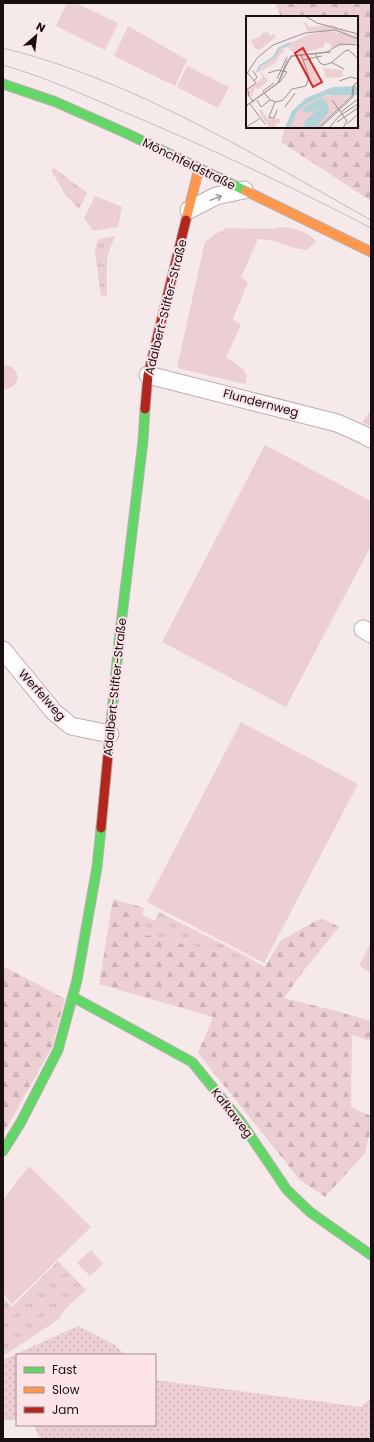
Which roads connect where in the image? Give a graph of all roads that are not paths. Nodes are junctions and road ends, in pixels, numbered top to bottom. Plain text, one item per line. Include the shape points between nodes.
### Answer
1 (3, 84) edge
2 (199, 168) junction
3 (244, 190) junction
4 (189, 210) junction
5 (371, 252) edge
6 (148, 374) junction
7 (371, 439) edge
8 (3, 650) edge
9 (110, 734) junction
10 (73, 997) junction
11 (3, 1151) edge
12 (371, 1254) edge

1 - 2 street, Mönchfeldstraße via 56,102
2 - 3 street, Mönchfeldstraße
2 - 4 street, Adalbert-Stifter-Straße
4 -> 3 street via 216,196
3 - 5 street, Mönchfeldstraße
4 - 6 street, Adalbert-Stifter-Straße
6 - 7 street, Flundernweg via 337,423
6 - 9 street, Adalbert-Stifter-Straße via 144,441
8 - 9 street, Werfelweg via 54,712 71,726
9 - 10 street, Adalbert-Stifter-Straße via 97,867
10 - 11 street, Adalbert-Stifter-Straße via 58,1050
10 - 12 street, Kafkaweg via 192,1062 241,1122 287,1190 310,1212

